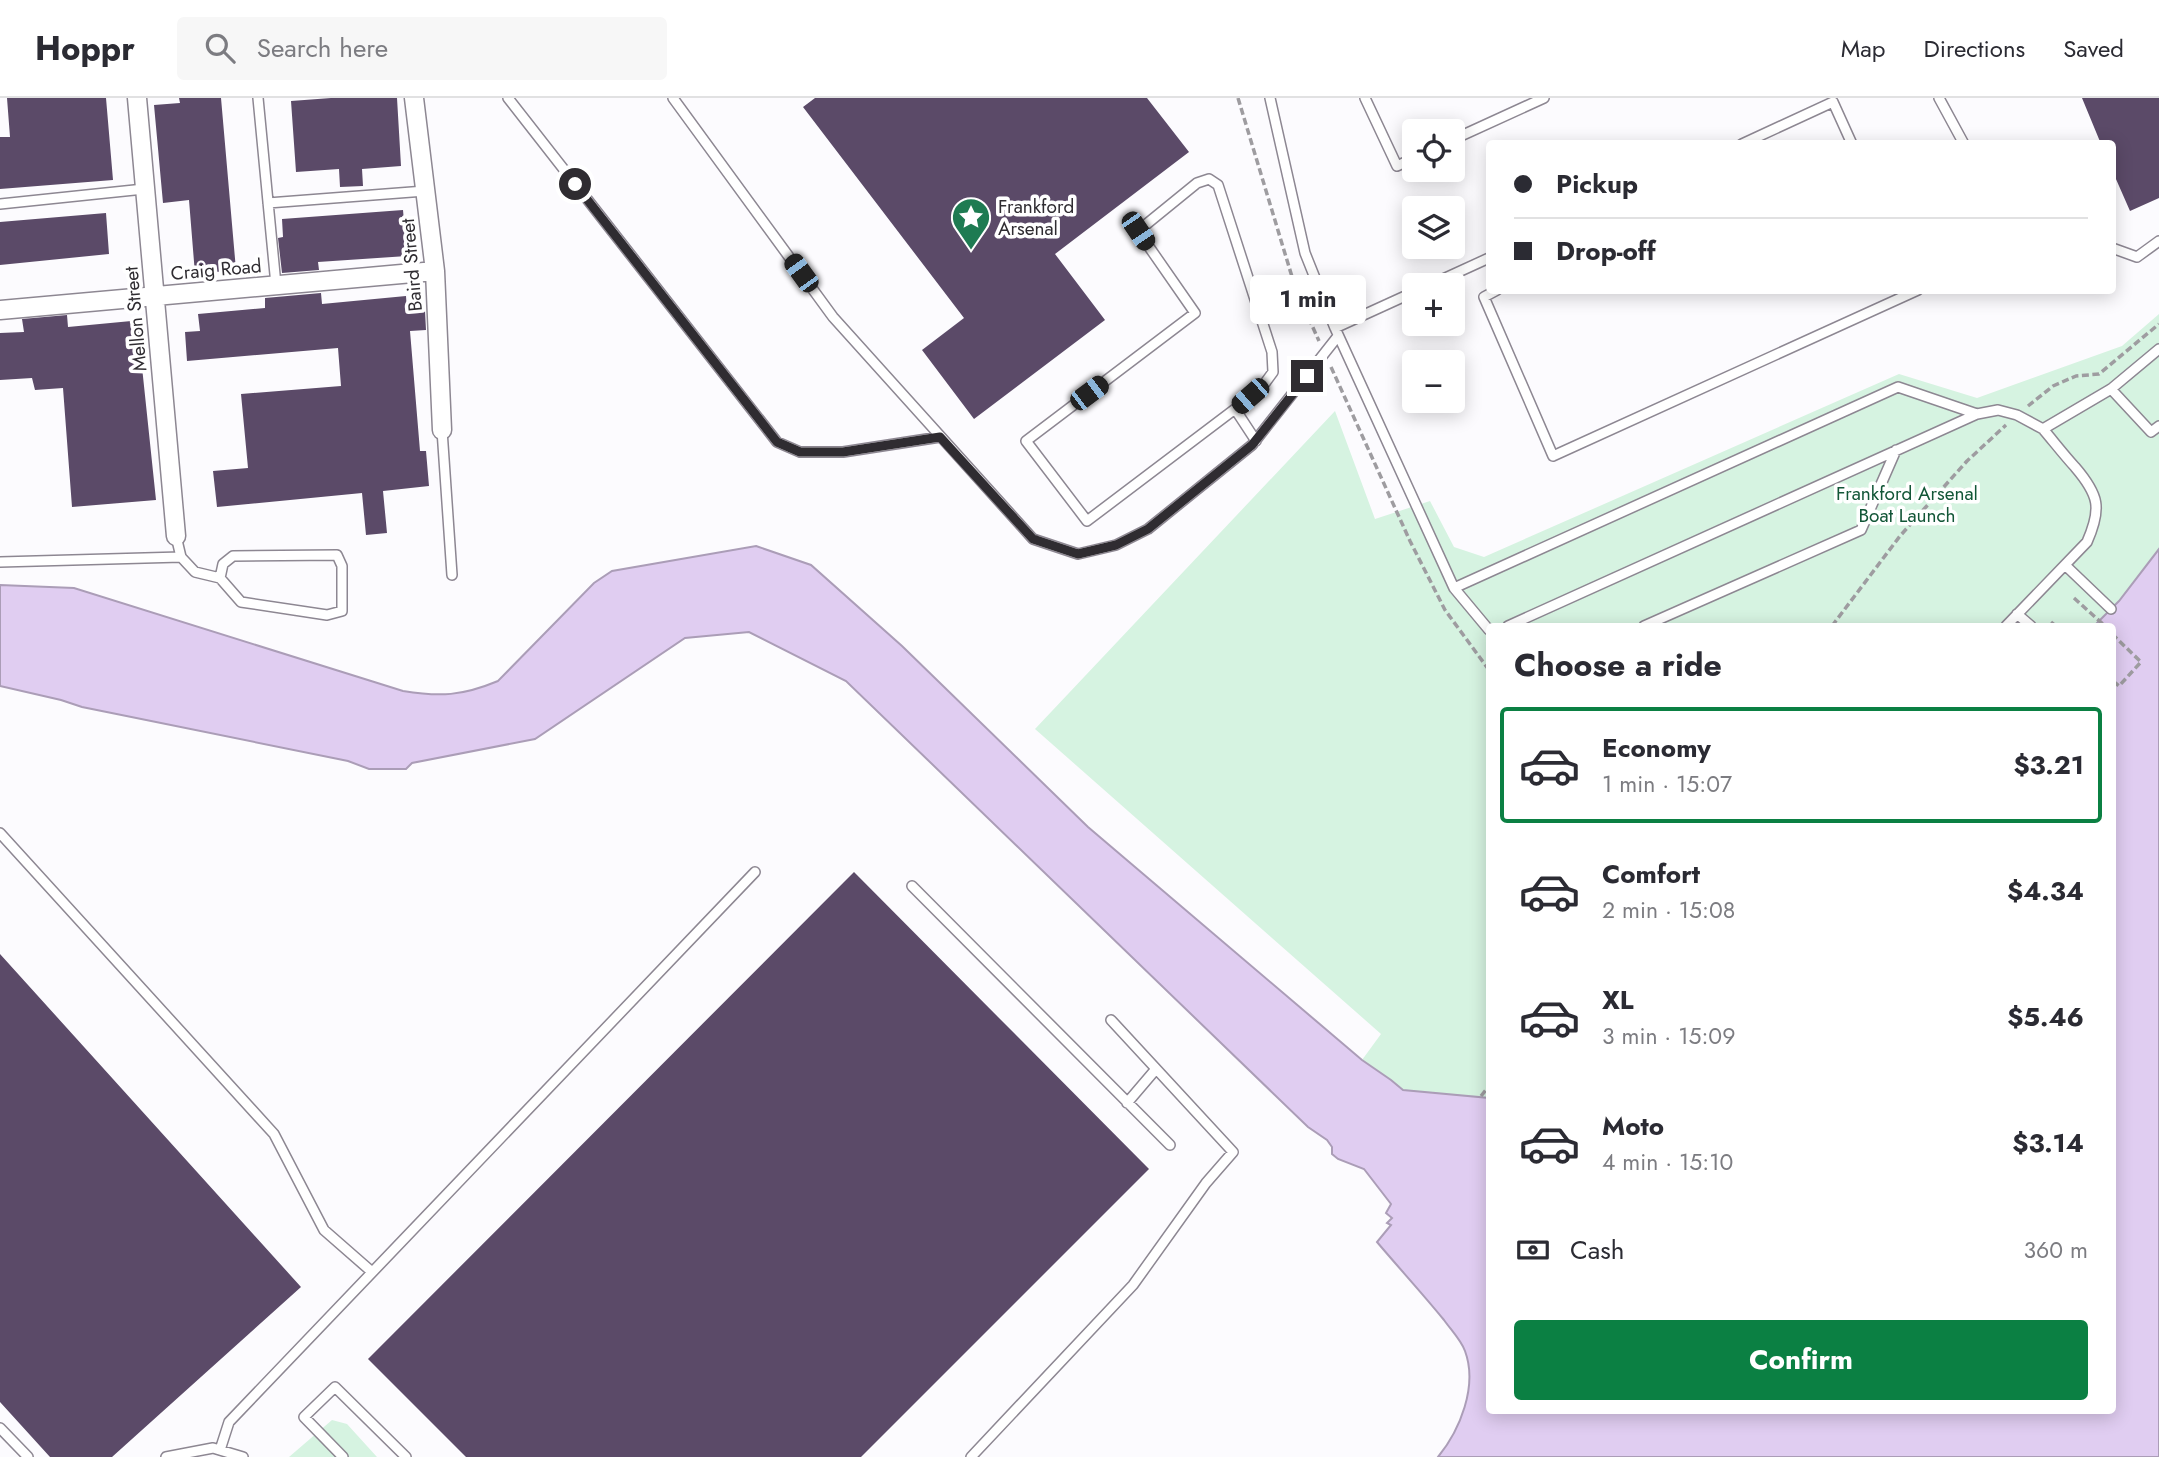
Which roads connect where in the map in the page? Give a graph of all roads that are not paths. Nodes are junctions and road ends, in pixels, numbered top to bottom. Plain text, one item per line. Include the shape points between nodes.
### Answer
1 (137, 98) edge
2 (258, 98) edge
3 (414, 98) edge
4 (508, 98) edge
5 (673, 98) edge
6 (1270, 98) edge
7 (1365, 98) edge
8 (1544, 98) edge
9 (1939, 98) edge
10 (1465, 134) edge
11 (1751, 140) edge
12 (1850, 140) edge
13 (1962, 140) edge
14 (1402, 164) edge
15 (144, 189) junction
16 (425, 191) junction
17 (268, 203) junction
18 (0, 204) edge
19 (2159, 241) edge
20 (2116, 249) edge
21 (1486, 259) edge
22 (435, 271) junction
23 (1456, 273) edge
24 (275, 285) junction
25 (1490, 294) edge
26 (1909, 294) edge
27 (153, 296) junction
28 (1402, 298) edge
29 (0, 310) edge
30 (1336, 332) junction
31 (2159, 349) edge
32 (2111, 389) junction
33 (1235, 409) junction
34 (1977, 414) junction
35 (2159, 426) edge
36 (2043, 429) junction
37 (442, 430) joint
38 (940, 437) junction
39 (1256, 441) junction
40 (1896, 450) junction
41 (176, 536) joint
42 (181, 557) junction
43 (0, 562) edge
44 (2065, 565) junction
45 (453, 575) dead end
46 (220, 578) junction
47 (1454, 588) junction
48 (2111, 609) dead end
49 (2017, 614) junction
50 (1514, 623) edge
51 (1651, 623) edge
52 (2009, 623) edge
53 (2028, 623) edge
54 (1486, 626) edge
55 (0, 833) edge
56 (755, 872) dead end
57 (912, 886) dead end
58 (1111, 1020) dead end
59 (1156, 1069) junction
60 (1127, 1103) junction
61 (1170, 1145) dead end
62 (373, 1272) junction
63 (0, 1428) edge
64 (220, 1450) junction
65 (27, 1457) edge
66 (166, 1457) edge
67 (243, 1457) edge
68 (343, 1457) edge
69 (406, 1457) edge
70 (971, 1457) edge

1 - 15 street, Mellon Street
2 - 17 lane
3 - 16 street, Baird Street
4 - 38 lane via 777,442 800,452 843,452
5 - 38 lane via 833,317
6 - 30 lane via 1305,253
7 - 14 lane via 1397,166
8 - 10 lane
9 - 13 lane
11 - 12 lane via 1833,102
15 - 18 lane
15 - 27 street, Mellon Street
16 - 17 lane
16 - 22 street, Baird Street
17 - 24 lane
19 - 20 lane via 2137,257
21 - 23 lane
22 - 24 street, Craig Road
22 - 37 street, Baird Street
24 - 27 street, Craig Road
25 - 26 lane via 1484,297 1553,456
27 - 29 street, Craig Road
27 - 41 street, Mellon Street
28 - 30 lane
30 - 39 lane
30 - 47 lane
31 - 32 lane
32 - 35 lane via 2151,432
32 - 36 lane
33 - 33 lane via 1273,372 1272,352 1218,185 1209,179 1197,183 1138,231 1195,313 1026,441 1087,521
33 - 39 lane
34 - 36 lane via 1998,410
34 - 40 lane
34 - 47 lane via 1898,387
36 - 44 lane via 2092,487 2097,508 2087,542
37 - 45 lane
38 - 39 lane via 1033,539 1078,554 1116,545 1148,529
40 - 50 lane
40 - 51 lane via 1861,530
41 - 42 lane
42 - 43 lane
42 - 46 lane via 195,572
44 - 48 lane
44 - 49 lane
46 - 46 lane via 223,564 233,556 337,555 342,566 342,611 327,615 242,602
47 - 54 lane
49 - 52 lane
49 - 53 lane
55 - 62 lane via 274,1134 324,1230
56 - 62 lane
57 - 60 lane
58 - 59 lane
59 - 60 lane
59 - 70 lane via 1233,1152 1133,1285
60 - 61 lane
62 - 64 lane via 229,1422
63 - 65 lane
64 - 66 lane
64 - 67 lane
68 - 69 lane via 304,1417 335,1387

